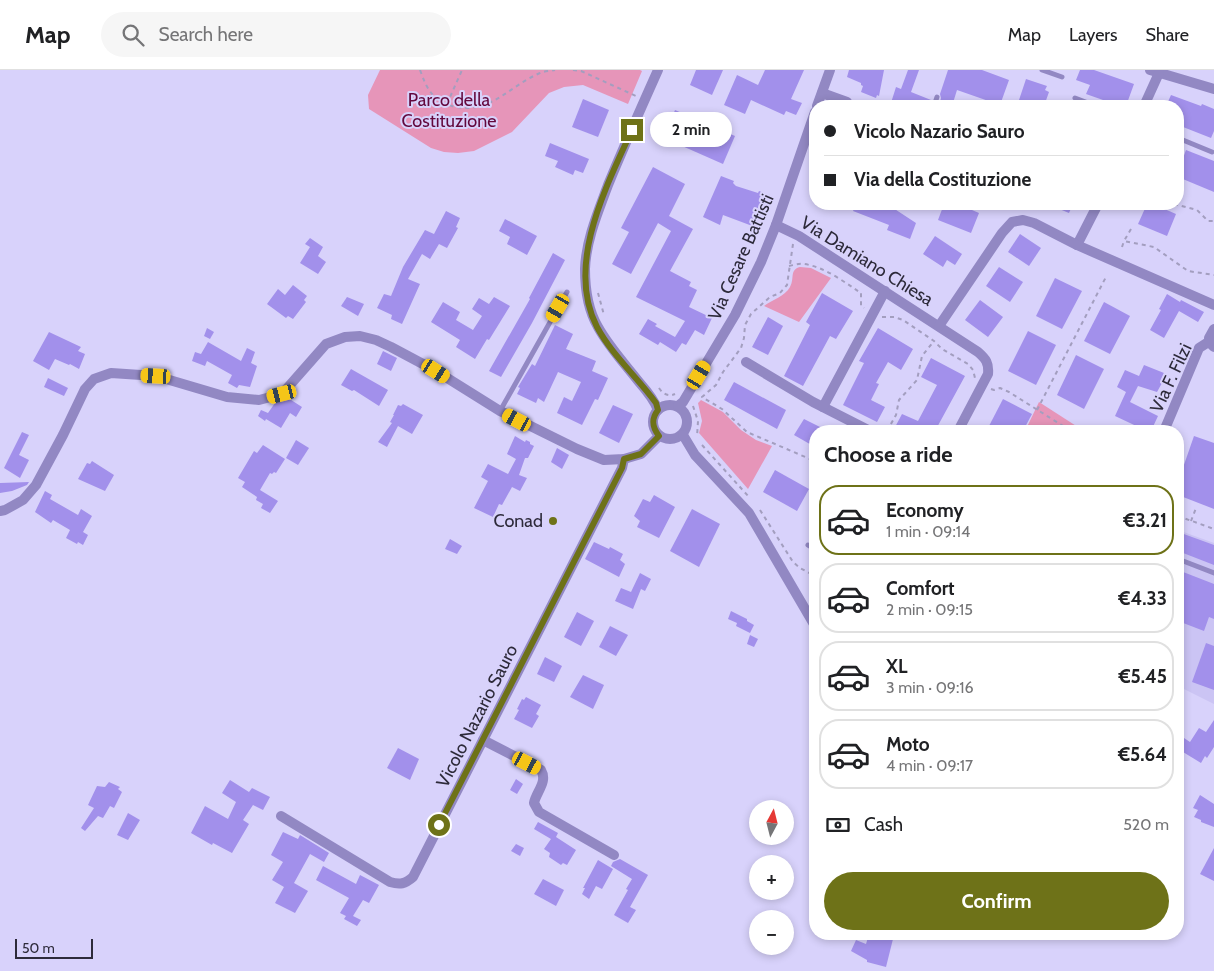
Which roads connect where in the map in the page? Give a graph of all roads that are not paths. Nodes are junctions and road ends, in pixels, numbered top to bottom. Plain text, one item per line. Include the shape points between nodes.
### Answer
1 (658, 70) edge
2 (830, 70) edge
3 (1042, 70) edge
4 (1155, 71) edge
5 (1062, 76) dead end
6 (1214, 90) edge
7 (822, 93) junction
8 (937, 97) dead end
9 (1075, 98) dead end
10 (819, 100) edge
11 (841, 100) edge
12 (936, 100) edge
13 (1080, 100) edge
14 (1146, 100) edge
15 (809, 140) edge
16 (1184, 140) edge
17 (1212, 152) dead end
18 (1095, 210) edge
19 (776, 225) junction
20 (1077, 245) junction
21 (885, 291) junction
22 (567, 292) dead end
23 (1214, 305) edge
24 (939, 326) junction
25 (1214, 329) edge
26 (1212, 344) edge
27 (746, 362) dead end
28 (678, 406) junction
29 (823, 407) junction
30 (658, 410) junction
31 (500, 411) junction
32 (858, 425) edge
33 (961, 425) edge
34 (1167, 425) edge
35 (683, 435) junction
36 (659, 436) junction
37 (624, 459) junction
38 (0, 511) edge
39 (1184, 561) edge
40 (1214, 572) edge
41 (809, 605) edge
42 (483, 740) junction
43 (282, 816) dead end
44 (614, 855) dead end

1 - 30 street via 596,215 585,267 589,305 597,326
2 - 7 street
3 - 5 lane
4 - 6 street
4 - 14 street
7 - 10 street
7 - 11 street
8 - 12 lane
9 - 13 lane
15 - 19 street, Via Cesare Battisti
16 - 17 lane
18 - 20 street
19 - 21 street, Via Damiano Chiesa via 799,236
19 - 28 street, Via Cesare Battisti via 736,315
20 - 23 street, Via Damiano Chiesa
20 - 24 street, Via Damiano Chiesa via 1034,223 1012,222
21 - 24 street, Via Damiano Chiesa
21 - 29 street
22 - 31 lane
24 - 33 street, Via Damiano Chiesa via 978,352 989,365 983,385
25 - 26 street via 1210,334
26 - 34 street, Via F. Filzi via 1199,348
27 - 29 street
28 - 30 street via 668,405
28 - 35 street via 688,419
29 - 32 street
30 - 36 street via 653,420
31 - 37 street via 604,460
31 - 38 street via 436,371 376,340 360,336 326,344 282,394 259,400 227,398 156,376 112,373 94,378 85,389 36,485 23,500
35 - 36 street via 668,440
35 - 41 street via 695,454 749,513
36 - 37 street via 641,454
37 - 42 street, Vicolo Nazario Sauro
39 - 40 lane
42 - 43 street, Vicolo Nazario Sauro via 413,877 406,883 390,882
42 - 44 street via 541,770 543,784 534,803 539,812

